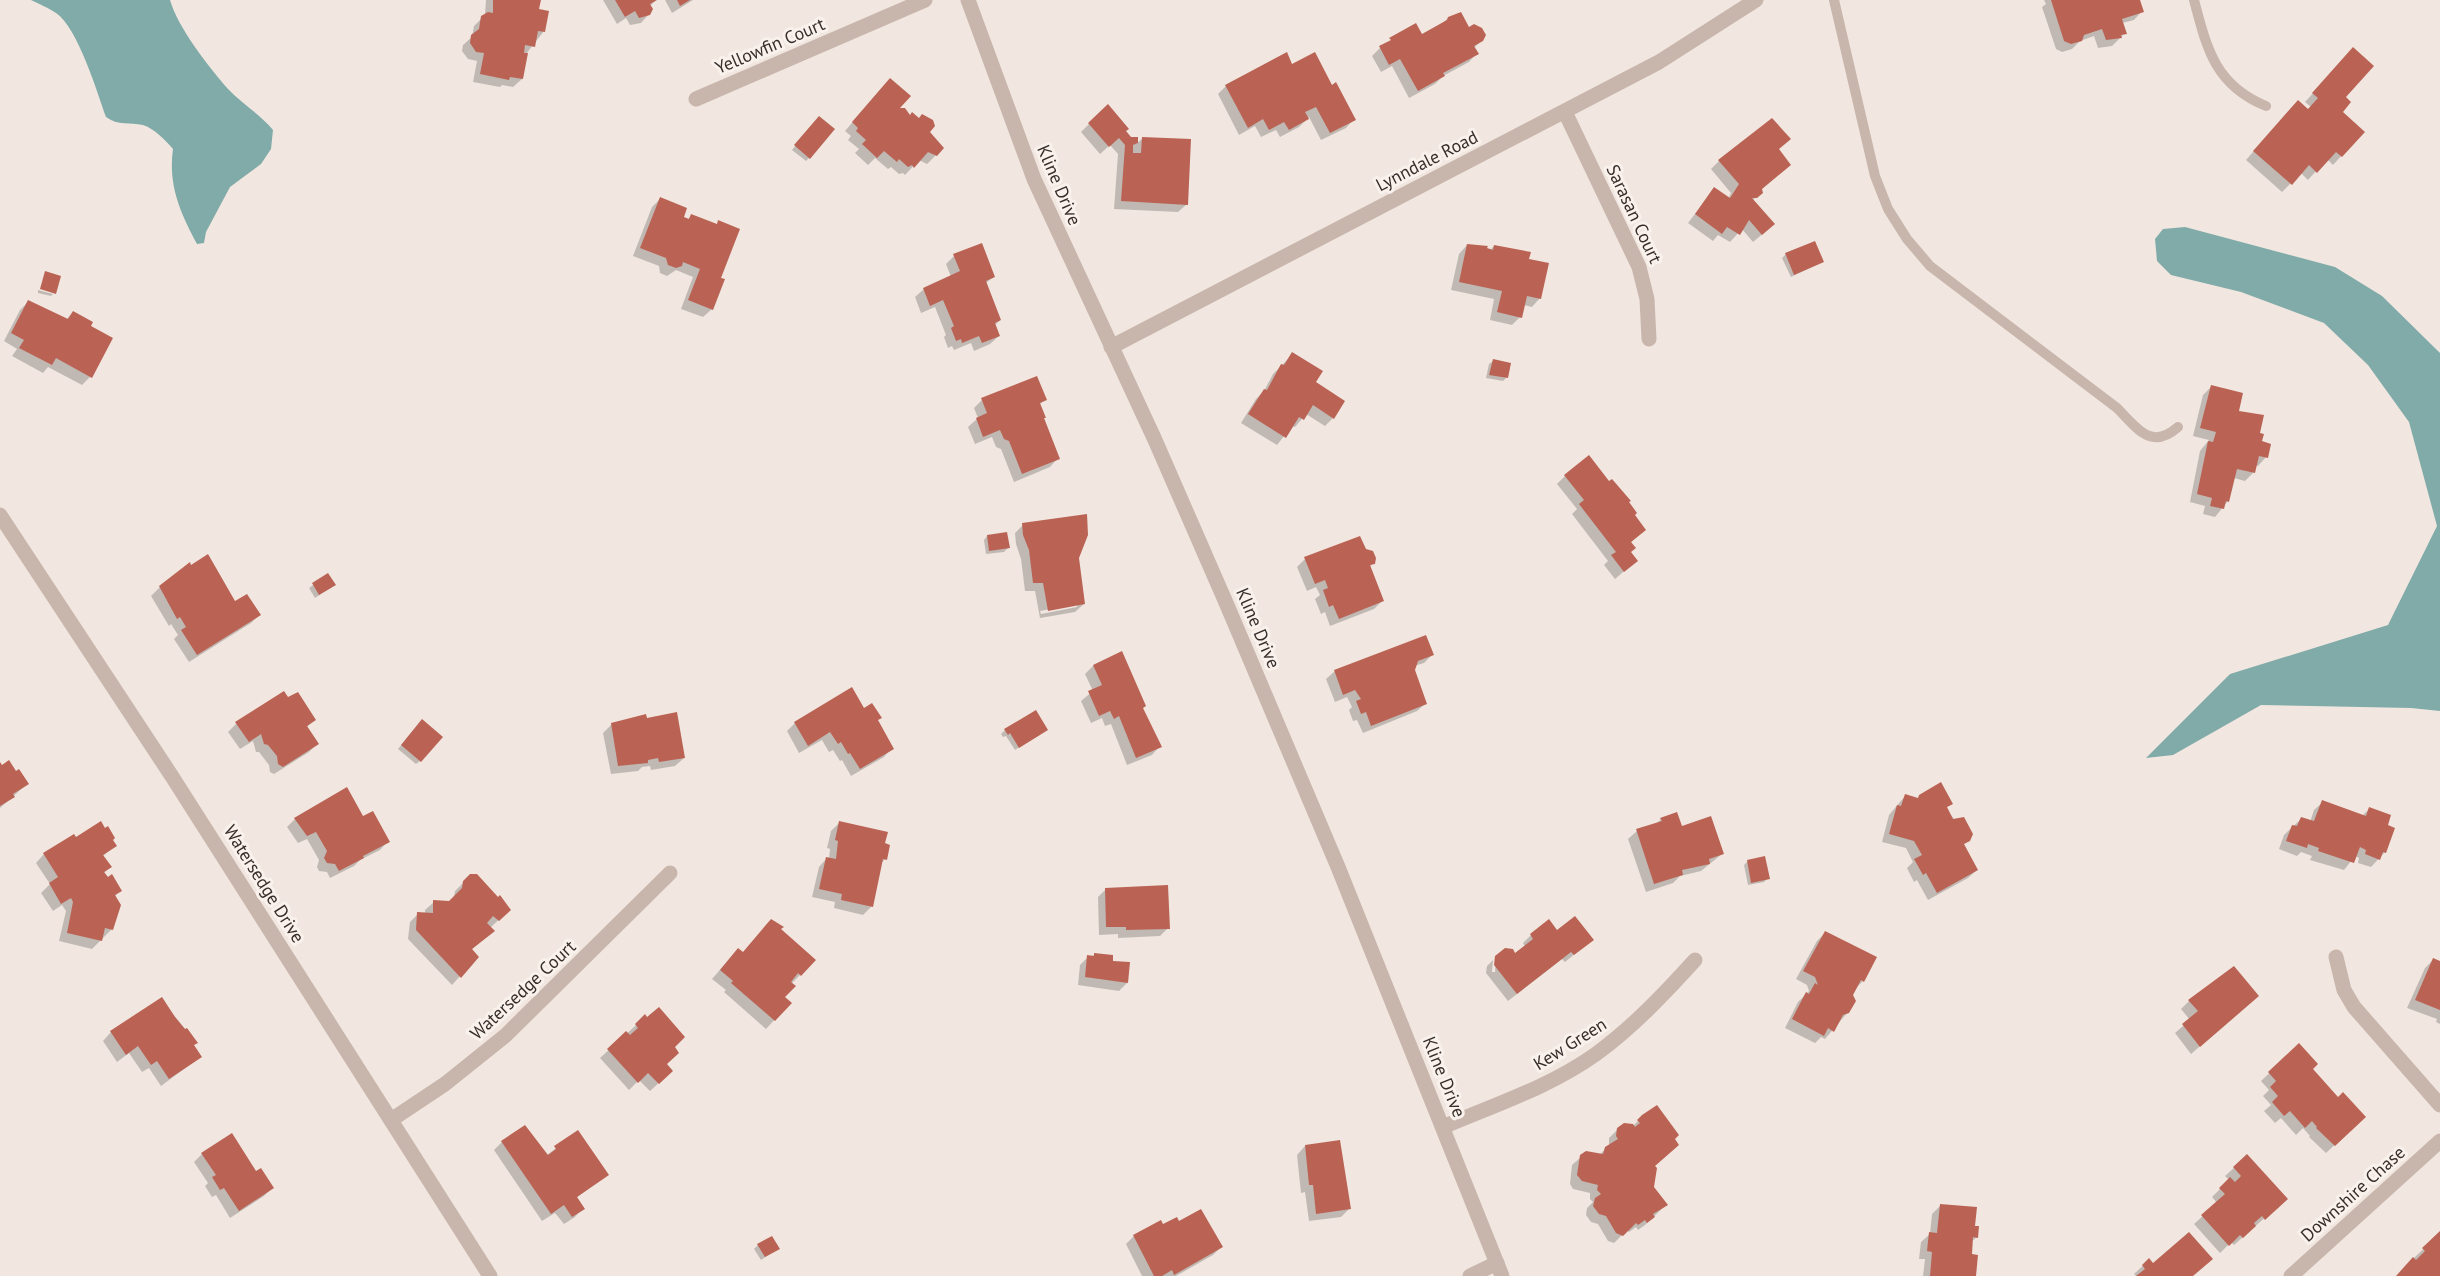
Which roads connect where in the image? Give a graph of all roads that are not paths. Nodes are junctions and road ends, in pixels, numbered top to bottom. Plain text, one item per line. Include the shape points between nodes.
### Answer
1 (925, 0) edge
2 (968, 0) edge
3 (1756, 0) edge
4 (1834, 0) edge
5 (2194, 0) edge
6 (696, 99) dead end
7 (2266, 106) dead end
8 (1564, 112) junction
9 (1649, 339) dead end
10 (1111, 347) junction
11 (2178, 427) dead end
12 (0, 515) edge
13 (670, 873) dead end
14 (2336, 957) dead end
15 (1695, 960) dead end
16 (2440, 1105) edge
17 (391, 1120) junction
18 (1443, 1127) junction
19 (2440, 1141) edge
20 (1499, 1269) edge
21 (490, 1276) edge
22 (1470, 1276) edge
23 (2291, 1276) edge

1 - 6 street, Yellowfin Court
2 - 10 street, Kline Drive via 1034,179
3 - 8 street, Lynndale Road via 1659,62
4 - 11 lane via 1875,176 1888,209 1907,239 1930,266 2117,408 2144,435 2168,436
5 - 7 lane via 2218,70 2234,88
8 - 9 street, Sarasan Court via 1639,267 1647,299
8 - 10 street, Lynndale Road
10 - 18 street, Kline Drive via 1227,605
12 - 17 street, Watersedge Drive
13 - 17 street, Watersedge Court via 506,1035 445,1084
14 - 16 street via 2344,990 2354,1007
15 - 18 street, Kew Green via 1633,1025 1594,1056 1552,1081
17 - 21 street, Watersedge Drive
18 - 20 street, Kline Drive
19 - 23 street, Downshire Chase
20 - 22 street

